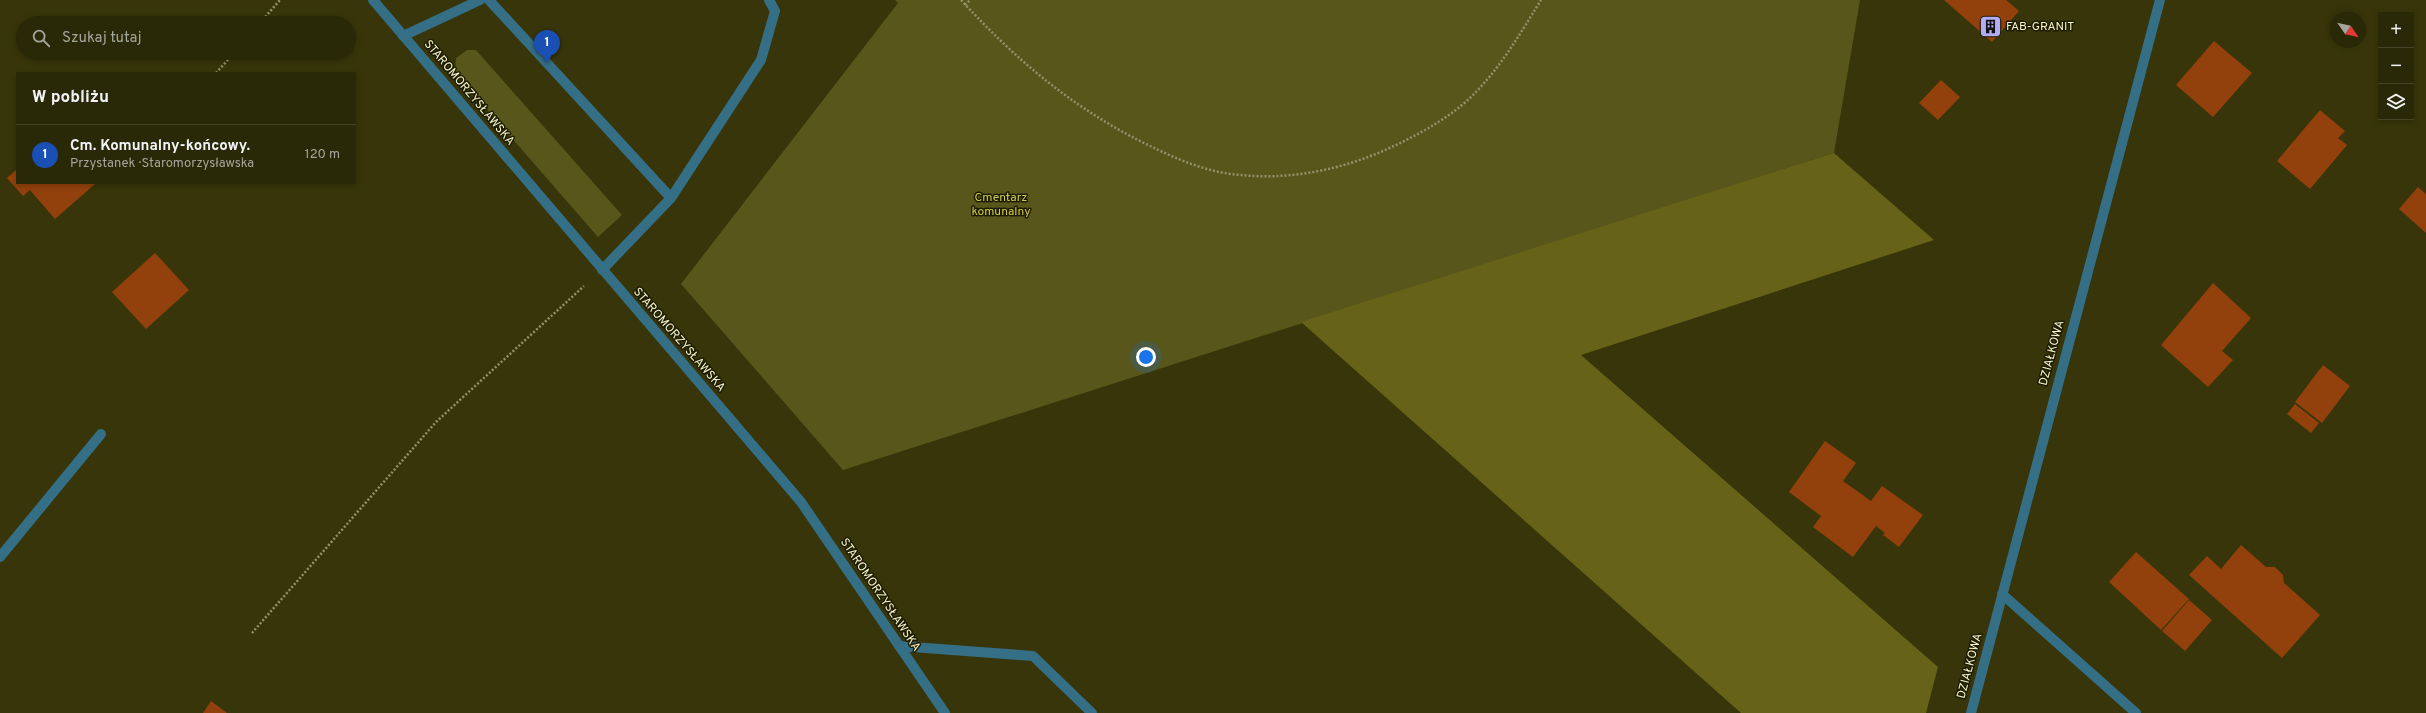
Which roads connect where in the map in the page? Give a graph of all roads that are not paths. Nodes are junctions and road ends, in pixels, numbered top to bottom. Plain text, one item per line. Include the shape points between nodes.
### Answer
1 (373, 0) edge
2 (480, 0) edge
3 (489, 0) edge
4 (769, 0) edge
5 (2160, 0) edge
6 (403, 36) junction
7 (671, 198) junction
8 (602, 270) junction
9 (101, 434) dead end
10 (0, 556) edge
11 (2002, 594) junction
12 (899, 646) junction
13 (945, 713) edge
14 (1092, 713) edge
15 (1971, 713) edge
16 (2136, 713) edge

1 - 6 street, STAROMORZYSŁAWSKA
2 - 6 street
3 - 7 street
4 - 7 street via 775,11 761,60
5 - 11 street, DZIAŁKOWA
6 - 8 street, STAROMORZYSŁAWSKA
7 - 8 street
8 - 12 street, STAROMORZYSŁAWSKA via 801,502
9 - 10 street
11 - 15 street, DZIAŁKOWA
11 - 16 street
12 - 13 street, STAROMORZYSŁAWSKA
12 - 14 street via 1033,656

